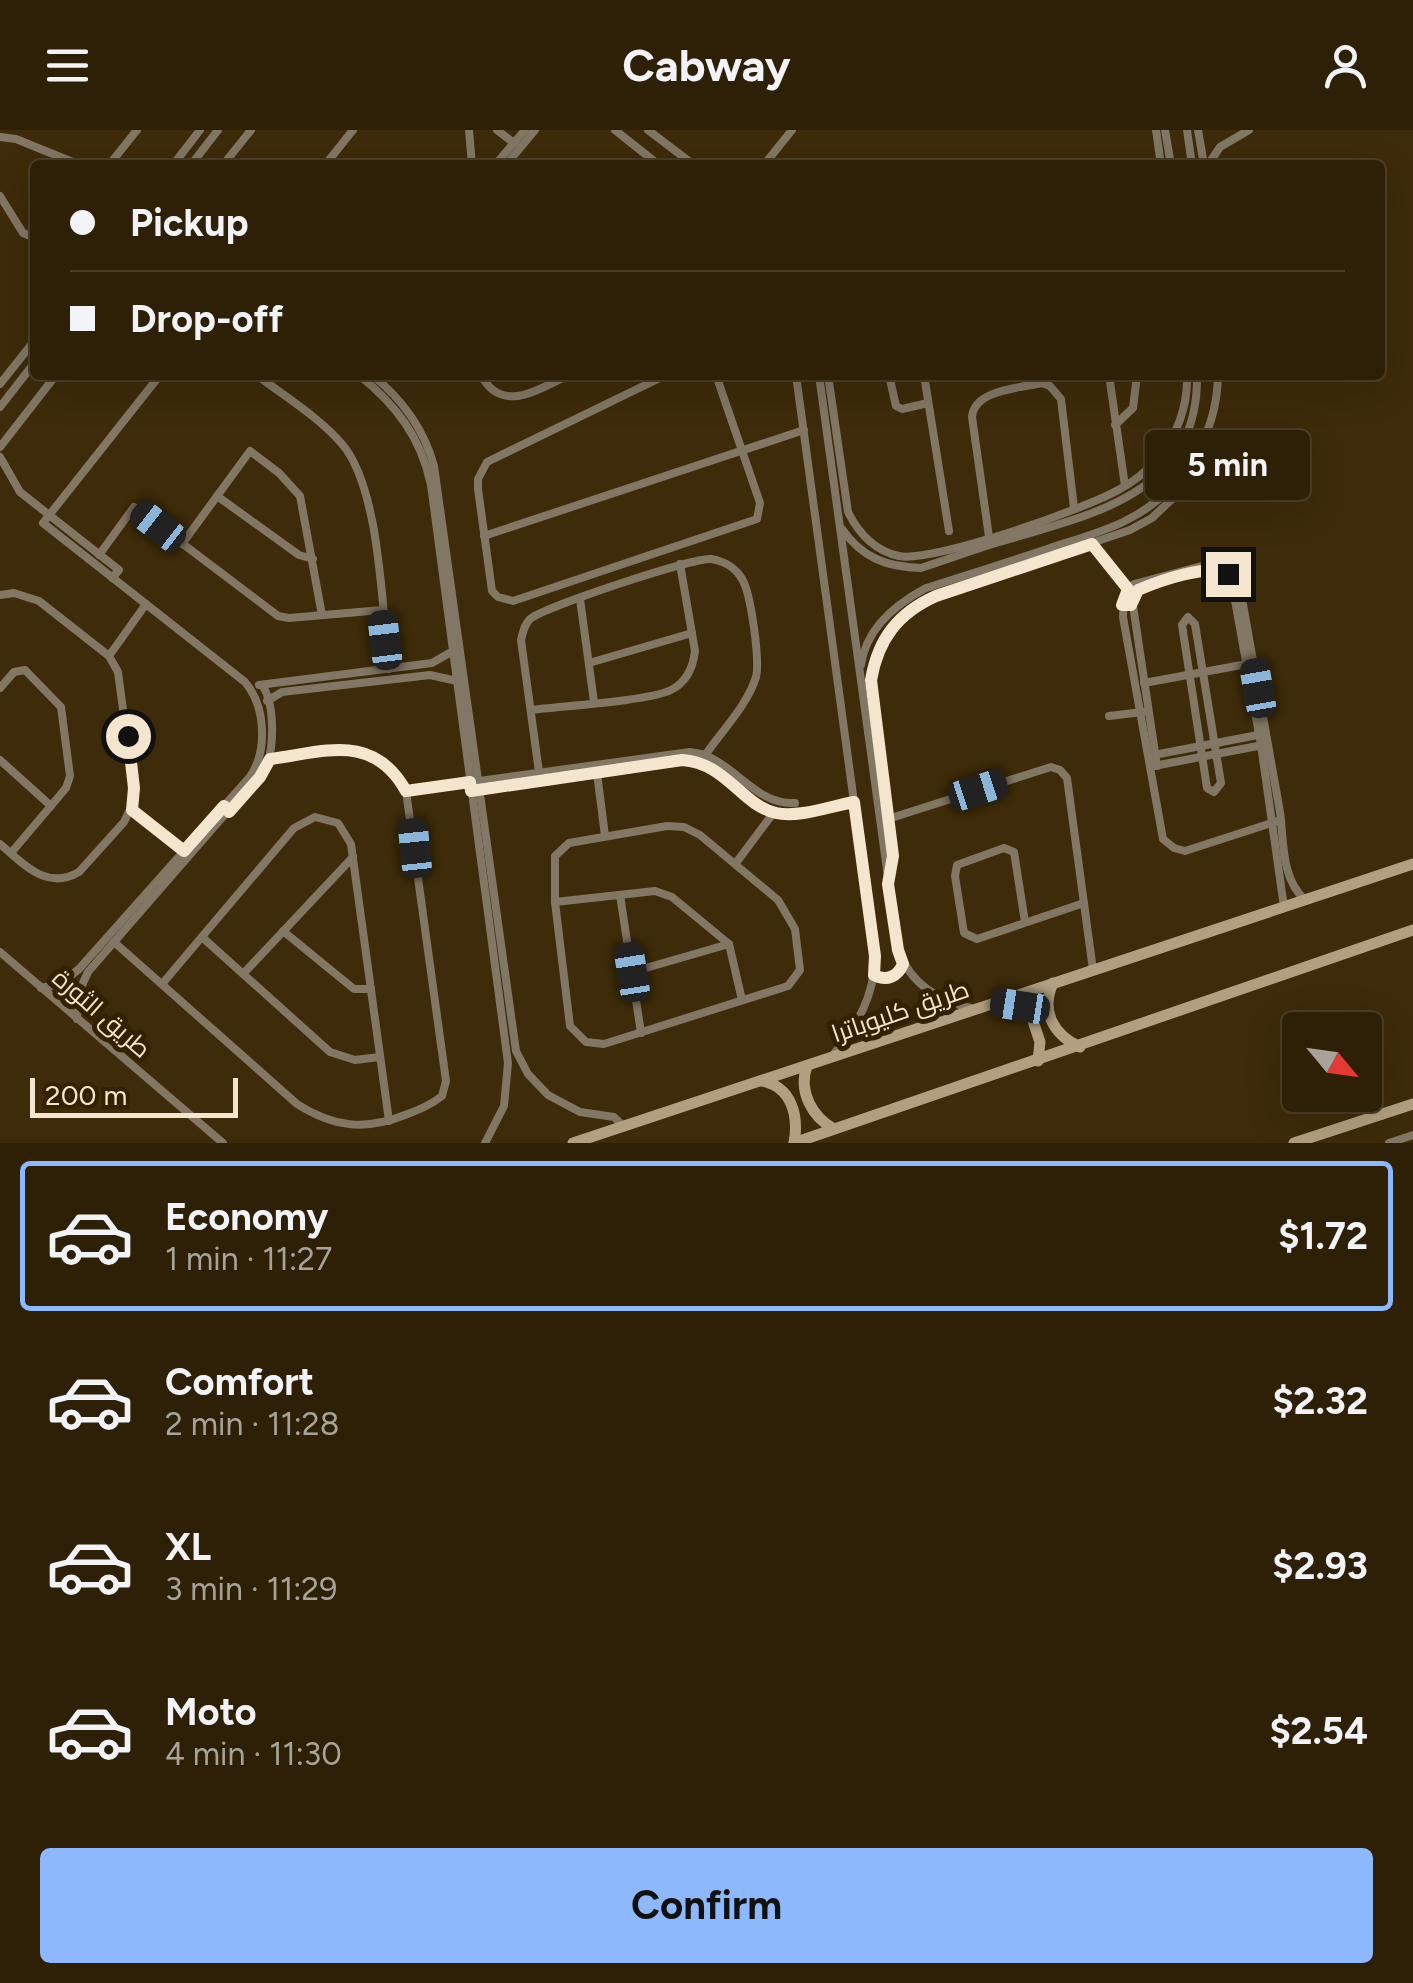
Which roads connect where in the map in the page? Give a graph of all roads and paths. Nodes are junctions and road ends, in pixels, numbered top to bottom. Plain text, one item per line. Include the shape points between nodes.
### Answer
1 (137, 130) edge
2 (200, 130) edge
3 (218, 130) edge
4 (250, 130) edge
5 (353, 130) edge
6 (469, 130) edge
7 (497, 130) edge
8 (525, 130) edge
9 (534, 130) edge
10 (615, 130) edge
11 (648, 130) edge
12 (792, 130) edge
13 (1156, 130) edge
14 (1165, 130) edge
15 (1187, 130) edge
16 (1198, 130) edge
17 (1249, 130) edge
18 (0, 137) edge
19 (514, 143) junction
20 (68, 160) edge
21 (113, 160) edge
22 (177, 160) edge
23 (195, 160) edge
24 (227, 160) edge
25 (329, 160) edge
26 (472, 160) edge
27 (499, 160) edge
28 (510, 160) edge
29 (653, 160) edge
30 (687, 160) edge
31 (768, 160) edge
32 (1160, 160) edge
33 (1170, 160) edge
34 (1191, 160) edge
35 (1205, 160) edge
36 (1210, 160) edge
37 (0, 196) edge
38 (30, 236) edge
39 (30, 346) edge
40 (30, 368) edge
41 (52, 380) edge
42 (158, 380) edge
43 (263, 380) edge
44 (364, 380) edge
45 (378, 380) edge
46 (485, 380) edge
47 (552, 380) edge
48 (656, 380) edge
49 (718, 380) edge
50 (797, 380) edge
51 (820, 380) edge
52 (828, 380) edge
53 (890, 380) edge
54 (925, 380) edge
55 (1110, 380) edge
56 (1137, 380) edge
57 (1186, 380) edge
58 (1197, 380) edge
59 (1218, 380) edge
60 (0, 384) edge
61 (928, 403) junction
62 (0, 407) edge
63 (1115, 424) junction
64 (804, 430) junction
65 (1211, 436) junction
66 (833, 440) junction
67 (0, 446) edge
68 (742, 450) junction
69 (0, 457) edge
70 (1125, 486) junction
71 (217, 496) junction
72 (1074, 508) junction
73 (49, 515) junction
74 (840, 525) junction
75 (949, 531) dead end
76 (484, 536) junction
77 (989, 537) junction
78 (1000, 538) junction
79 (182, 544) junction
80 (1092, 544) junction
81 (99, 554) junction
82 (313, 560) junction
83 (680, 564) junction
84 (1016, 564) junction
85 (922, 568) junction
86 (115, 574) junction
87 (926, 588) junction
88 (1133, 588) junction
89 (0, 595) edge
90 (580, 599) junction
91 (146, 604) junction
92 (382, 610) junction
93 (322, 615) junction
94 (692, 634) junction
95 (1246, 644) junction
96 (1134, 648) junction
97 (453, 651) junction
98 (109, 656) junction
99 (589, 663) junction
100 (1248, 664) junction
101 (388, 669) junction
102 (1203, 672) junction
103 (860, 674) junction
104 (1189, 675) junction
105 (456, 681) junction
106 (1144, 683) junction
107 (262, 685) junction
108 (0, 688) edge
109 (250, 688) junction
110 (1255, 689) junction
111 (268, 699) junction
112 (594, 702) junction
113 (258, 704) junction
114 (531, 710) junction
115 (1145, 712) junction
116 (1109, 716) dead end
117 (1264, 739) junction
118 (1215, 749) junction
119 (1200, 752) junction
120 (875, 753) junction
121 (706, 754) junction
122 (689, 756) junction
123 (270, 759) junction
124 (0, 760) edge
125 (1152, 761) junction
126 (539, 772) junction
127 (597, 773) junction
128 (474, 786) junction
129 (406, 791) junction
130 (854, 802) junction
131 (795, 803) dead end
132 (51, 806) junction
133 (227, 809) junction
134 (132, 810) junction
135 (774, 812) junction
136 (888, 819) junction
137 (1277, 822) junction
138 (605, 836) junction
139 (0, 844) edge
140 (184, 851) junction
141 (11, 853) junction
142 (352, 857) junction
143 (736, 863) junction
144 (1413, 864) edge
145 (165, 879) junction
146 (888, 884) junction
147 (620, 895) junction
148 (1305, 900) junction
149 (554, 902) junction
150 (1084, 903) junction
151 (141, 905) junction
152 (1284, 907) junction
153 (1025, 922) junction
154 (1413, 930) edge
155 (283, 931) junction
156 (202, 936) junction
157 (114, 942) junction
158 (729, 944) junction
159 (0, 952) edge
160 (903, 964) junction
161 (85, 969) junction
162 (1093, 970) junction
163 (632, 972) junction
164 (243, 974) junction
165 (874, 975) junction
166 (1053, 983) junction
167 (162, 984) junction
168 (41, 988) junction
169 (371, 989) junction
170 (742, 1000) junction
171 (996, 1002) junction
172 (974, 1009) junction
173 (77, 1019) junction
174 (642, 1033) junction
175 (1080, 1047) junction
176 (832, 1057) junction
177 (380, 1058) junction
178 (519, 1059) junction
179 (1038, 1061) junction
180 (508, 1064) junction
181 (807, 1066) junction
182 (762, 1081) junction
183 (1413, 1104) edge
184 (389, 1121) junction
185 (623, 1126) junction
186 (834, 1129) junction
187 (1413, 1135) edge
188 (223, 1143) edge
189 (485, 1143) edge
190 (573, 1143) edge
191 (794, 1143) edge
192 (1294, 1143) edge
193 (1389, 1143) edge

1 - 21 street
2 - 22 street
3 - 23 street
4 - 24 street
5 - 25 street
6 - 26 street
7 - 19 street
8 - 19 street
9 - 28 street
10 - 29 street
11 - 30 street
12 - 31 street
13 - 32 street
14 - 33 street
15 - 34 street
16 - 35 street
17 - 36 street
18 - 20 street
19 - 27 street
37 - 38 street
39 - 60 street
40 - 62 street
41 - 67 street
42 - 73 street
43 - 92 street via 334,435 357,465 369,505
44 - 97 street via 401,414 425,460
45 - 128 street via 413,418 434,466
46 - 47 street via 495,394 509,398
48 - 76 street via 486,462 478,479
49 - 68 street
50 - 64 street
51 - 66 street
52 - 66 street
53 - 61 street via 896,406
54 - 61 street
55 - 63 street
56 - 63 street via 1134,408
57 - 70 street via 1172,437 1157,460
58 - 78 street via 1182,440 1144,487 1098,512
59 - 65 street
61 - 75 street
63 - 70 street
64 - 68 street
64 - 130 street
65 - 80 street via 1190,483 1172,502 1130,530
65 - 84 street via 1151,506
66 - 74 street
66 - 77 street via 848,512 874,546 915,558
68 - 76 street
68 - 76 street via 761,509 754,522 735,529 513,602 492,591
69 - 73 street via 16,488
70 - 72 street
71 - 79 street
71 - 82 street
71 - 82 street via 250,451 300,496
72 - 77 street via 1056,392 1042,383 981,399 972,417
72 - 78 street
73 - 81 street
73 - 86 street via 43,524
74 - 85 street via 873,559
74 - 103 street
77 - 78 street
78 - 85 street
79 - 81 street via 134,507
79 - 93 street via 278,616
80 - 84 street
80 - 88 street
81 - 86 street
82 - 93 street
83 - 90 street
83 - 94 street
83 - 121 street via 710,559 740,574 758,663 750,690
84 - 87 street
84 - 120 street via 919,604 891,628 871,680
85 - 87 street
86 - 91 street
87 - 103 street via 881,622
88 - 95 street via 1214,566 1229,572
88 - 96 street via 1127,610
89 - 98 street via 14,592 39,602
90 - 99 street
90 - 114 street via 534,616 523,631
91 - 98 street
91 - 109 street
92 - 93 street
92 - 101 street
94 - 99 street
94 - 112 street via 693,664 674,688
95 - 100 street
95 - 110 street
96 - 106 street
96 - 115 street
97 - 101 street via 432,663
97 - 105 street
98 - 134 street via 120,682
99 - 112 street
100 - 102 street
100 - 110 street
101 - 107 street
102 - 104 street
102 - 104 street via 1188,617 1182,624
102 - 118 street
103 - 120 street
104 - 106 street
104 - 119 street
105 - 111 street via 430,674
105 - 128 street
106 - 115 street
107 - 109 street
107 - 111 street
108 - 132 street via 25,670 59,702 70,780
109 - 113 street
110 - 117 street
111 - 113 street
111 - 123 street
112 - 114 street
113 - 133 street via 260,758
114 - 126 street
115 - 116 street
115 - 125 street
117 - 118 street
117 - 137 street
118 - 119 street
118 - 119 street via 1221,783 1214,792 1207,788
119 - 125 street
120 - 136 street
120 - 146 street
121 - 122 street
121 - 131 street via 774,801
122 - 126 street
122 - 127 street
122 - 135 street
123 - 129 street via 361,750 381,761
123 - 133 street
124 - 132 street
125 - 137 street via 1161,835 1174,848 1185,851
126 - 128 street
127 - 128 street
127 - 138 street
128 - 129 street
128 - 178 street
128 - 180 street
129 - 184 street via 446,1086 438,1100
130 - 135 street
130 - 165 street
132 - 141 street
133 - 140 street
133 - 145 street
134 - 140 street
134 - 141 street via 70,877 45,878
135 - 143 street
136 - 146 street
136 - 150 street via 1056,768 1066,778
137 - 148 street via 1288,875
137 - 152 street
138 - 143 street via 684,826
138 - 149 street via 558,850
139 - 141 street
140 - 145 street
142 - 155 street
142 - 156 street via 338,823 304,820
142 - 169 street
143 - 170 street via 788,913 801,964 788,986
144 - 148 main road, طريق كليوباترا
145 - 151 street
146 - 160 street
147 - 149 street
147 - 158 street via 664,894
147 - 163 street
148 - 152 main road, طريق كليوباترا
149 - 174 street via 570,1026 595,1044
150 - 153 street
150 - 162 street
151 - 157 street
151 - 161 street
152 - 162 main road, طريق كليوباترا
153 - 153 street via 1014,852 1004,848 957,865 967,936
154 - 175 main road
155 - 164 street
155 - 169 street via 354,988
156 - 164 street
156 - 167 street
157 - 161 street
157 - 167 street
158 - 163 street
158 - 170 street
159 - 168 street, طريق الثورة
160 - 165 street via 892,977
160 - 172 street via 938,998
161 - 168 street
161 - 173 street
162 - 166 main road, طريق كليوباترا
163 - 174 street
164 - 177 street via 330,1052
165 - 176 street via 864,1012
166 - 171 main road, طريق كليوباترا
166 - 175 main road via 1047,1006 1054,1028
167 - 184 street via 318,1117 342,1125
168 - 173 street, طريق الثورة
169 - 177 street
170 - 174 street
171 - 172 main road, طريق كليوباترا
171 - 179 main road via 1030,1012
172 - 176 main road, طريق كليوباترا
173 - 188 street, طريق الثورة
175 - 179 main road
176 - 181 main road, طريق كليوباترا
177 - 184 street
178 - 180 street
178 - 185 street via 556,1101
179 - 186 main road
180 - 189 street via 504,1106
181 - 182 main road, طريق كليوباترا
181 - 186 main road via 811,1108
182 - 185 main road, طريق كليوباترا
182 - 191 main road via 776,1084 790,1099
183 - 192 main road
185 - 190 main road, طريق كليوباترا
186 - 191 main road
187 - 193 street

